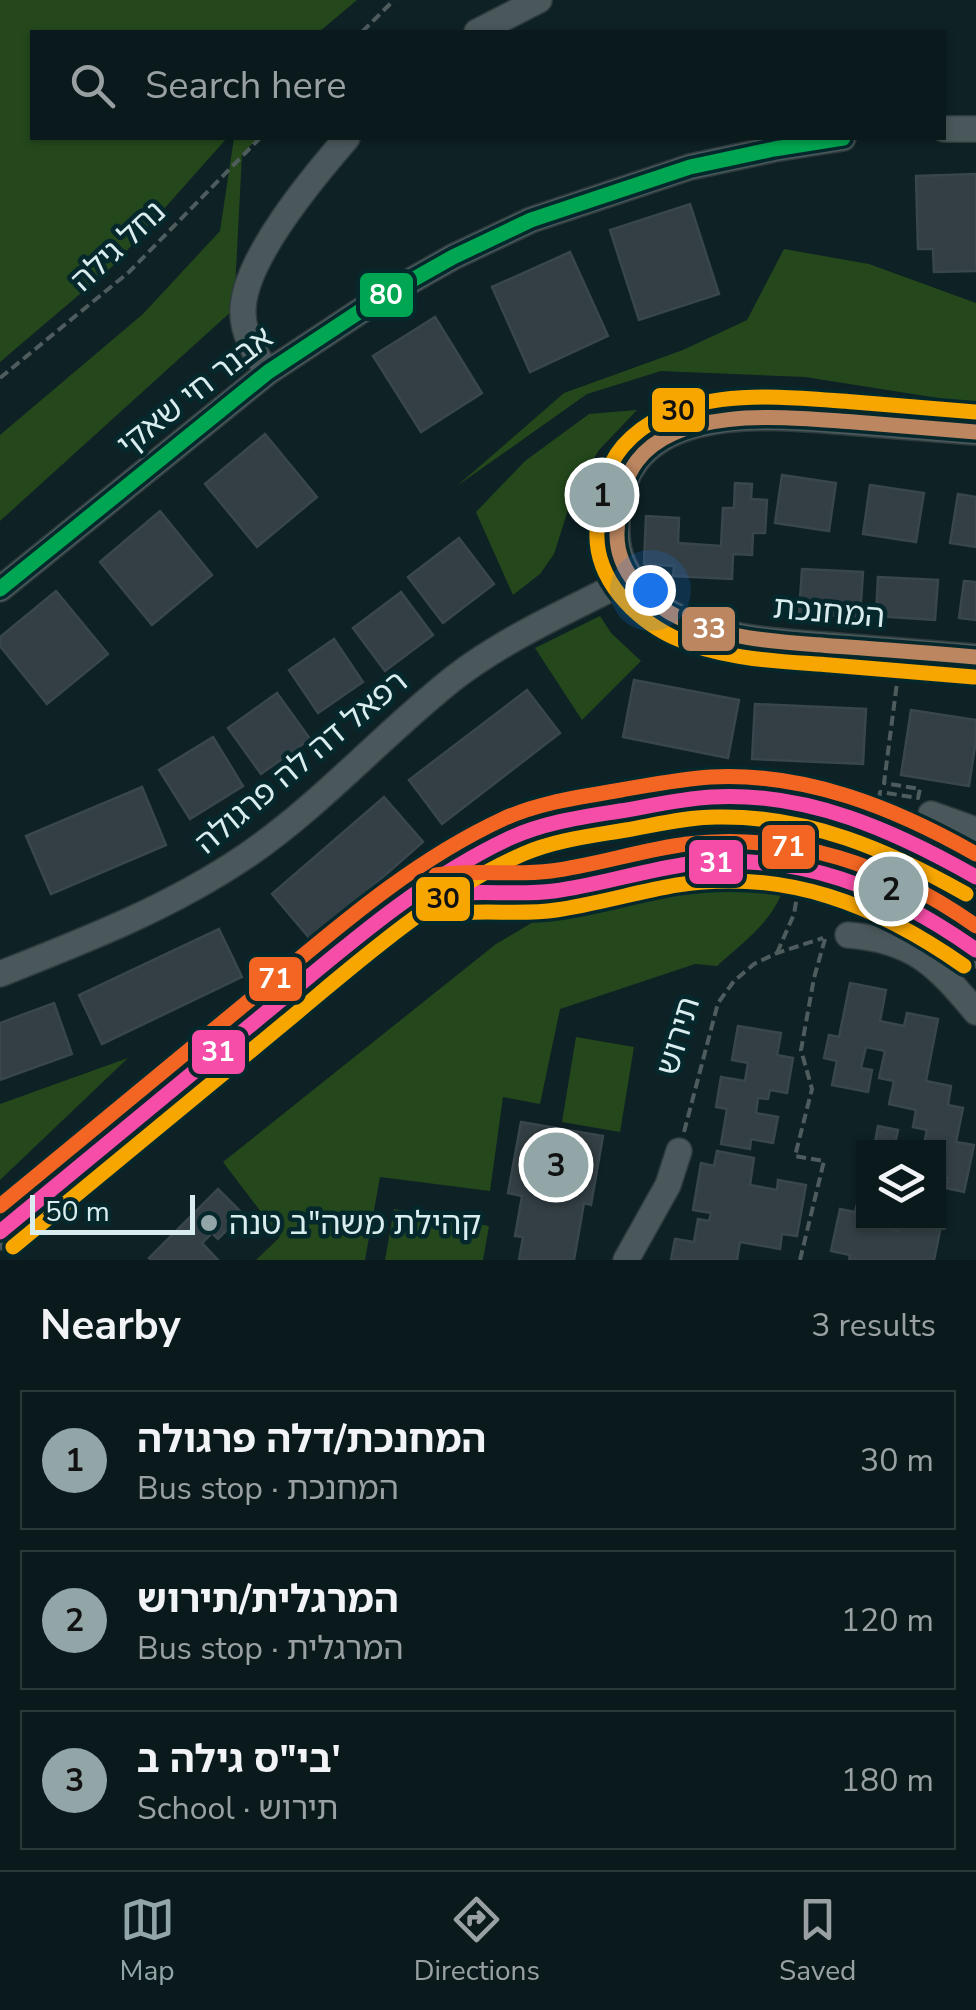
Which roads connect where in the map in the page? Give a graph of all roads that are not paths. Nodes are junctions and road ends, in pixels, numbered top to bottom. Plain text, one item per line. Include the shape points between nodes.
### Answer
1 (539, 0) edge
2 (480, 30) edge
3 (946, 129) edge
4 (976, 129) edge
5 (345, 140) edge
6 (829, 140) edge
7 (268, 372) junction
8 (976, 432) edge
9 (632, 578) junction
10 (0, 588) edge
11 (976, 657) edge
12 (931, 814) dead end
13 (976, 830) edge
14 (976, 877) edge
15 (396, 906) junction
16 (837, 936) road end
17 (976, 950) edge
18 (0, 974) edge
19 (976, 1012) edge
20 (680, 1151) road end
21 (0, 1232) edge
22 (626, 1260) edge

1 - 2 street
3 - 4 street
5 - 7 street via 286,214 247,285 246,337
6 - 7 street, אבנר חי שאקי via 690,167 531,220 377,300
7 - 10 street, אבנר חי שאקי
8 - 9 street, המחנכת via 760,417 691,425 640,455 626,479 617,542
9 - 11 street, המחנכת via 662,609 710,630
9 - 18 street, רפאל דה לה פרגולה via 468,668 271,838 209,880 141,917
12 - 13 street
14 - 15 street via 914,842 820,807 712,797 562,821 517,835
15 - 17 street via 445,894 544,892 693,863 754,861 838,876 897,898
15 - 21 street
16 - 19 street via 873,936 921,956
20 - 22 street

